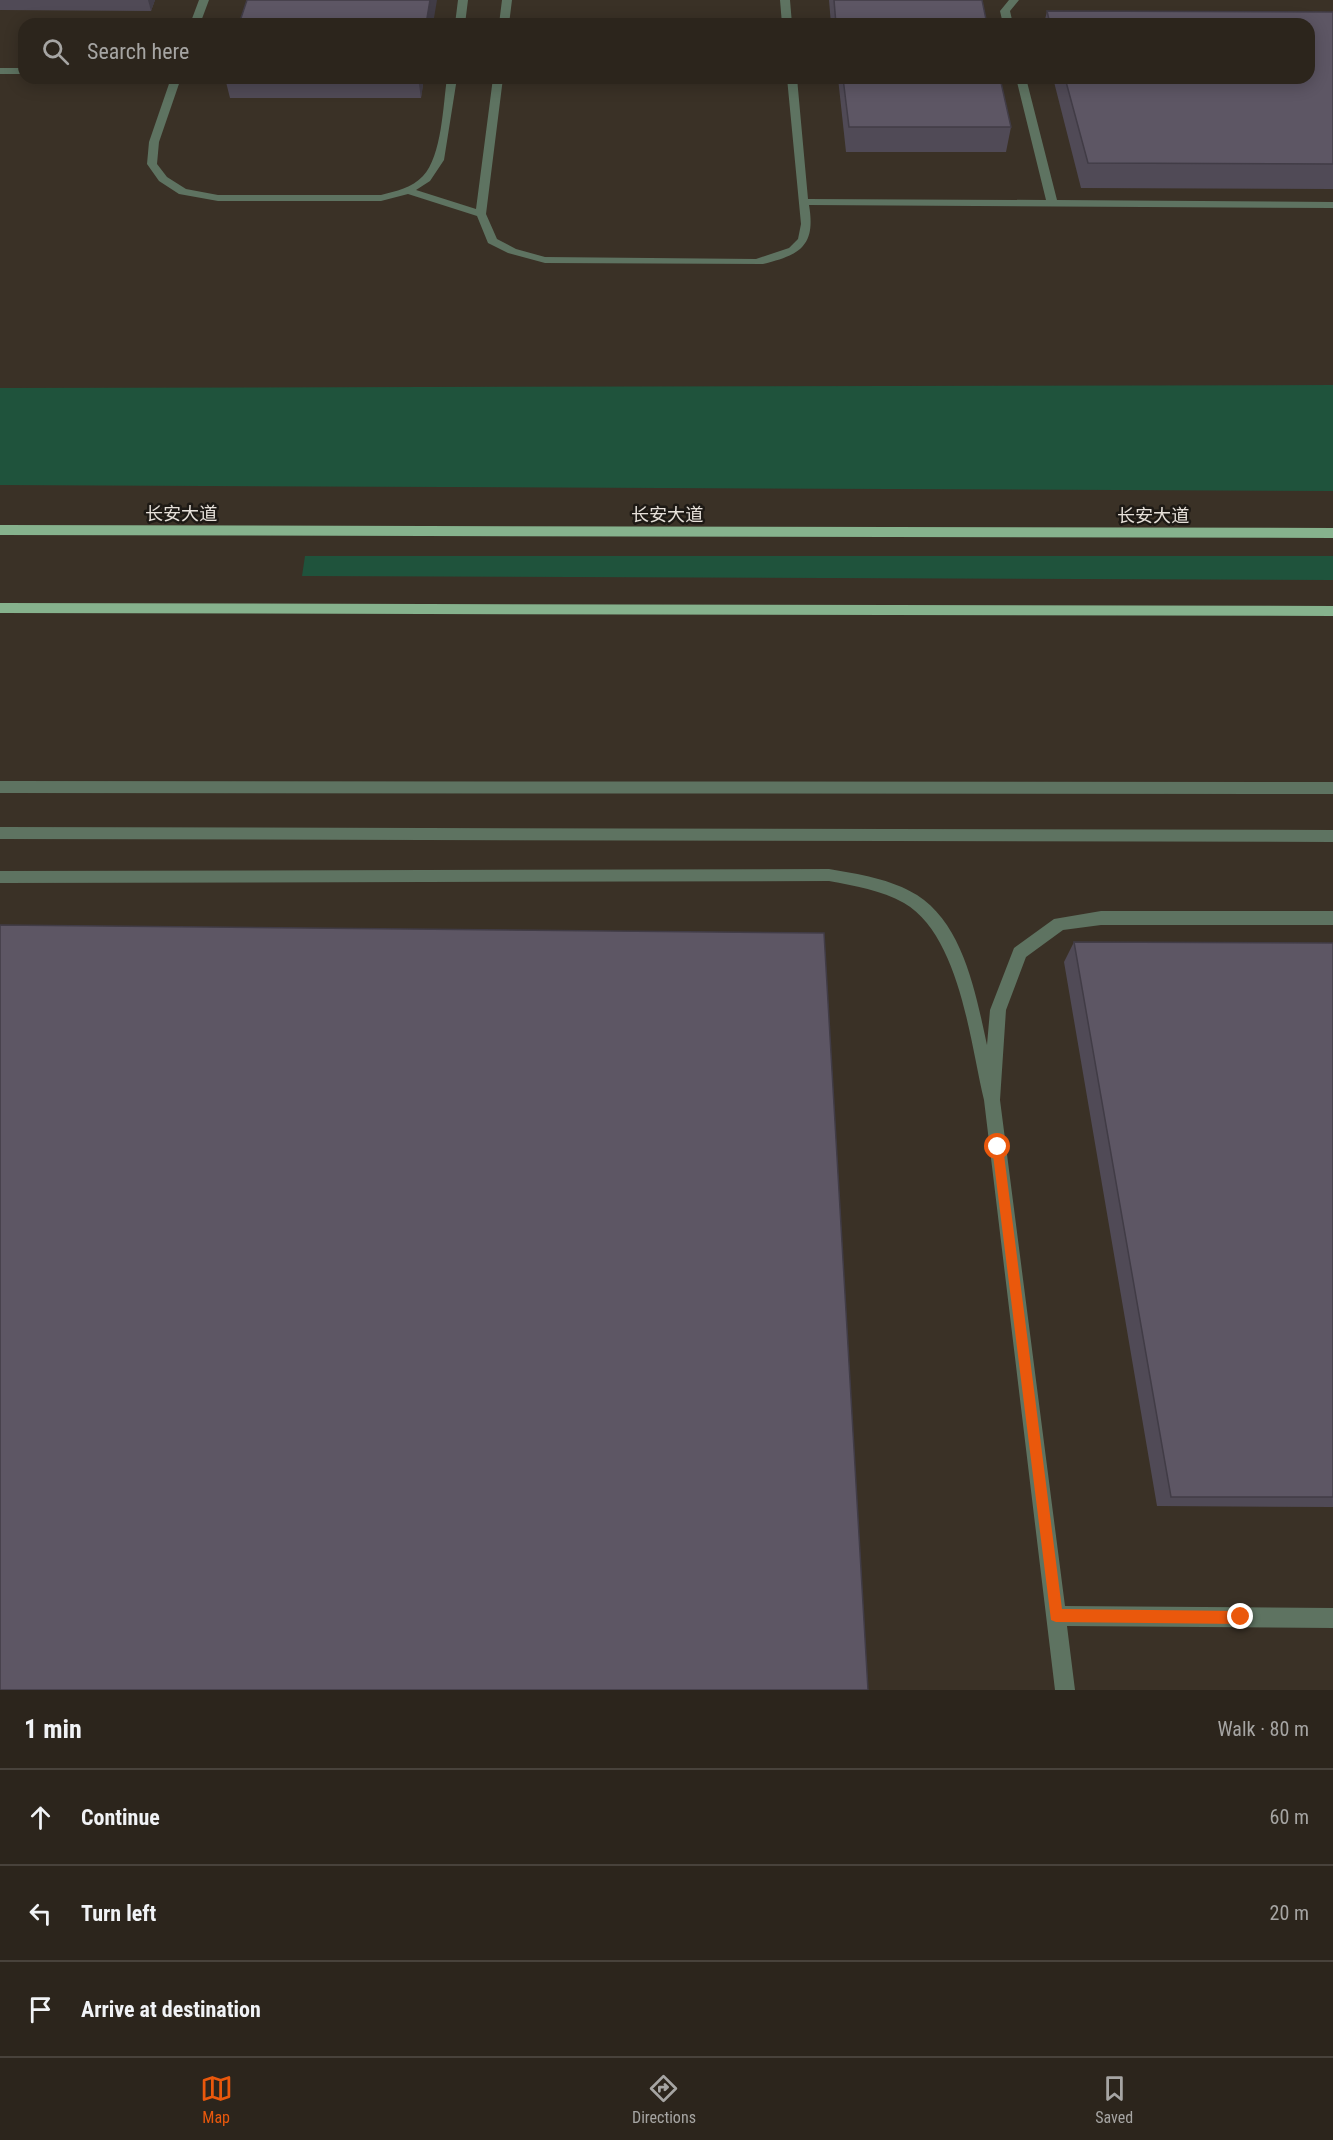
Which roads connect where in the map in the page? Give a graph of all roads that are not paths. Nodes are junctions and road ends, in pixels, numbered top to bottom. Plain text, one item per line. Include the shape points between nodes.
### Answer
1 (204, 0) edge
2 (463, 0) edge
3 (507, 0) edge
4 (784, 0) edge
5 (1014, 0) edge
6 (197, 18) edge
7 (461, 18) edge
8 (505, 18) edge
9 (786, 18) edge
10 (1007, 18) edge
11 (0, 71) edge
12 (18, 71) edge
13 (174, 84) edge
14 (451, 84) edge
15 (497, 84) edge
16 (793, 84) edge
17 (1022, 84) edge
18 (408, 191) junction
19 (803, 202) junction
20 (1052, 203) junction
21 (1333, 205) edge
22 (481, 214) junction
23 (0, 530) edge
24 (1333, 533) edge
25 (0, 609) edge
26 (1333, 611) edge
27 (0, 787) edge
28 (1333, 788) edge
29 (0, 833) edge
30 (1333, 836) edge
31 (0, 877) edge
32 (1333, 918) edge
33 (992, 1100) junction
34 (1056, 1616) junction
35 (1333, 1618) edge
36 (1065, 1690) edge

1 - 6 street
2 - 7 street
3 - 8 street
4 - 9 street
5 - 10 street via 1005,11
11 - 12 street
13 - 18 street via 154,142 152,164 164,179 183,192 218,198 381,198
14 - 18 street via 440,160 426,179
15 - 22 street
16 - 19 street
17 - 20 street
18 - 22 street
19 - 20 street
19 - 22 street via 806,231 798,247 779,257 756,262 545,260 492,241
20 - 21 street
23 - 24 main road, 长安大道
25 - 26 main road
27 - 28 street
29 - 30 street
31 - 33 street via 829,875 869,882 902,894 933,918 955,956
32 - 33 street via 1101,918 1059,924 1020,953 998,1011
33 - 34 street
34 - 35 street
34 - 36 street

